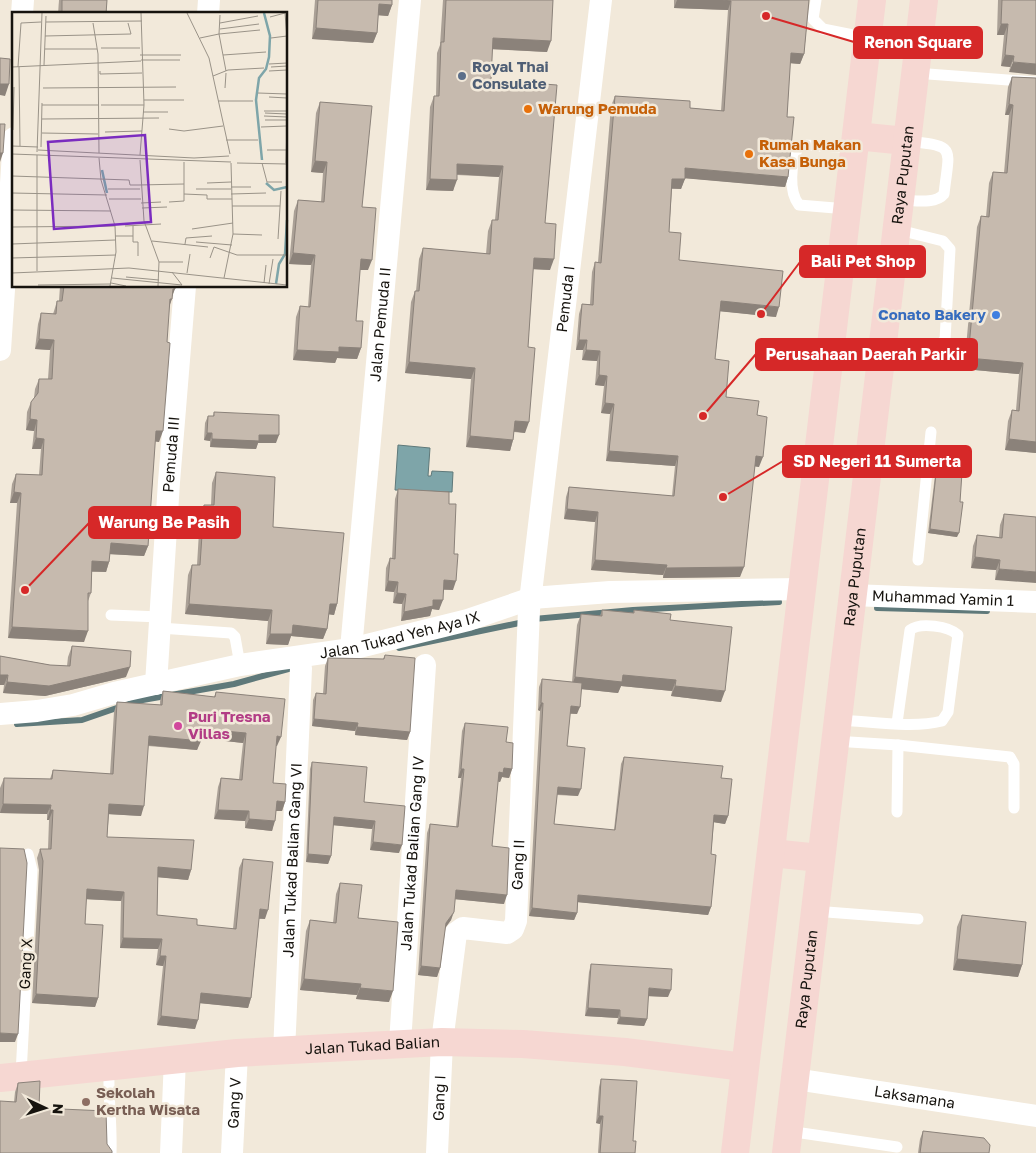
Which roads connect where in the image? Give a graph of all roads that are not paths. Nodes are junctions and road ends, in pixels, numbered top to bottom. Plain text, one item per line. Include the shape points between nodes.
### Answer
1 (410, 0) edge
2 (601, 0) edge
3 (816, 0) edge
4 (872, 0) edge
5 (924, 0) edge
6 (868, 38) junction
7 (915, 73) junction
8 (1036, 82) edge
9 (906, 141) junction
10 (855, 142) junction
11 (12, 168) edge
12 (899, 200) junction
13 (847, 209) junction
14 (896, 229) junction
15 (184, 288) edge
16 (881, 344) junction
17 (0, 350) edge
18 (931, 432) dead end
19 (918, 560) dead end
20 (802, 589) junction
21 (851, 595) junction
22 (1036, 602) edge
23 (110, 615) dead end
24 (530, 615) junction
25 (160, 623) junction
26 (352, 650) junction
27 (240, 665) junction
28 (425, 665) dead end
29 (301, 668) dead end
30 (156, 684) junction
31 (0, 714) edge
32 (897, 722) junction
33 (835, 731) junction
34 (898, 745) junction
35 (1014, 808) dead end
36 (897, 812) dead end
37 (771, 853) junction
38 (28, 854) dead end
39 (820, 858) junction
40 (814, 911) junction
41 (918, 919) dead end
42 (442, 1042) junction
43 (400, 1043) junction
44 (284, 1052) junction
45 (237, 1053) junction
46 (175, 1059) junction
47 (109, 1067) junction
48 (744, 1067) junction
49 (10, 1076) edge
50 (795, 1079) junction
51 (1036, 1116) edge
52 (787, 1142) edge
53 (897, 1147) dead end
54 (111, 1153) edge
55 (171, 1153) edge
56 (232, 1153) edge
57 (436, 1153) edge
58 (735, 1153) edge

1 - 26 street, Jalan Pemuda II
2 - 24 street, Pemuda I
3 - 6 lane via 813,19 822,29
4 - 6 main road
5 - 7 main road, Raya Puputan
6 - 10 main road
7 - 8 lane
7 - 9 main road, Raya Puputan
9 - 10 main road
9 - 12 main road, Raya Puputan
9 - 12 lane via 944,147 948,154 944,194 932,201
10 - 13 main road
10 - 13 lane via 804,145 798,147 796,153 792,192 799,205
11 - 17 street
12 - 14 main road, Raya Puputan
13 - 20 main road
14 - 16 main road, Raya Puputan
14 - 16 lane via 943,242 950,249 945,340 940,346 930,348
15 - 25 street, Pemuda III
16 - 21 main road, Raya Puputan
18 - 19 lane
20 - 24 street, Jalan Tukad Yeh Aya IX via 610,592
20 - 37 main road
21 - 22 street, Muhammad Yamin 1
21 - 33 main road, Raya Puputan
23 - 25 lane
24 - 26 street, Jalan Tukad Yeh Aya IX via 468,620
24 - 42 street, Gang II via 516,921 507,933 464,928 456,933
25 - 27 lane via 231,633 235,637
25 - 30 street, Pemuda III
26 - 27 street, Jalan Tukad Yeh Aya IX
27 - 30 street, Jalan Tukad Yeh Aya IX
28 - 43 street, Jalan Tukad Balian Gang IV
29 - 44 street, Jalan Tukad Balian Gang VI
30 - 31 street, Jalan Tukad Yeh Aya IX via 64,707
32 - 32 lane via 910,630 920,626 953,630 958,635 948,712 942,721 931,724
32 - 33 lane
33 - 34 lane
33 - 39 main road, Raya Puputan
34 - 35 lane via 1010,757 1014,764
34 - 36 lane
37 - 39 main road
37 - 48 main road
38 - 49 lane, Gang X via 32,870
39 - 40 main road, Raya Puputan
40 - 41 lane
40 - 50 main road, Raya Puputan
42 - 43 main road, Jalan Tukad Balian
42 - 48 main road, Jalan Tukad Balian via 625,1052
42 - 57 street, Gang I
43 - 44 main road, Jalan Tukad Balian
44 - 45 main road, Jalan Tukad Balian
45 - 46 main road, Jalan Tukad Balian
45 - 56 street, Gang V
46 - 47 main road, Jalan Tukad Balian
46 - 55 street
47 - 49 main road, Jalan Tukad Balian
47 - 54 lane
48 - 58 main road
50 - 51 street, Laksamana
50 - 52 main road, Raya Puputan
52 - 53 lane

